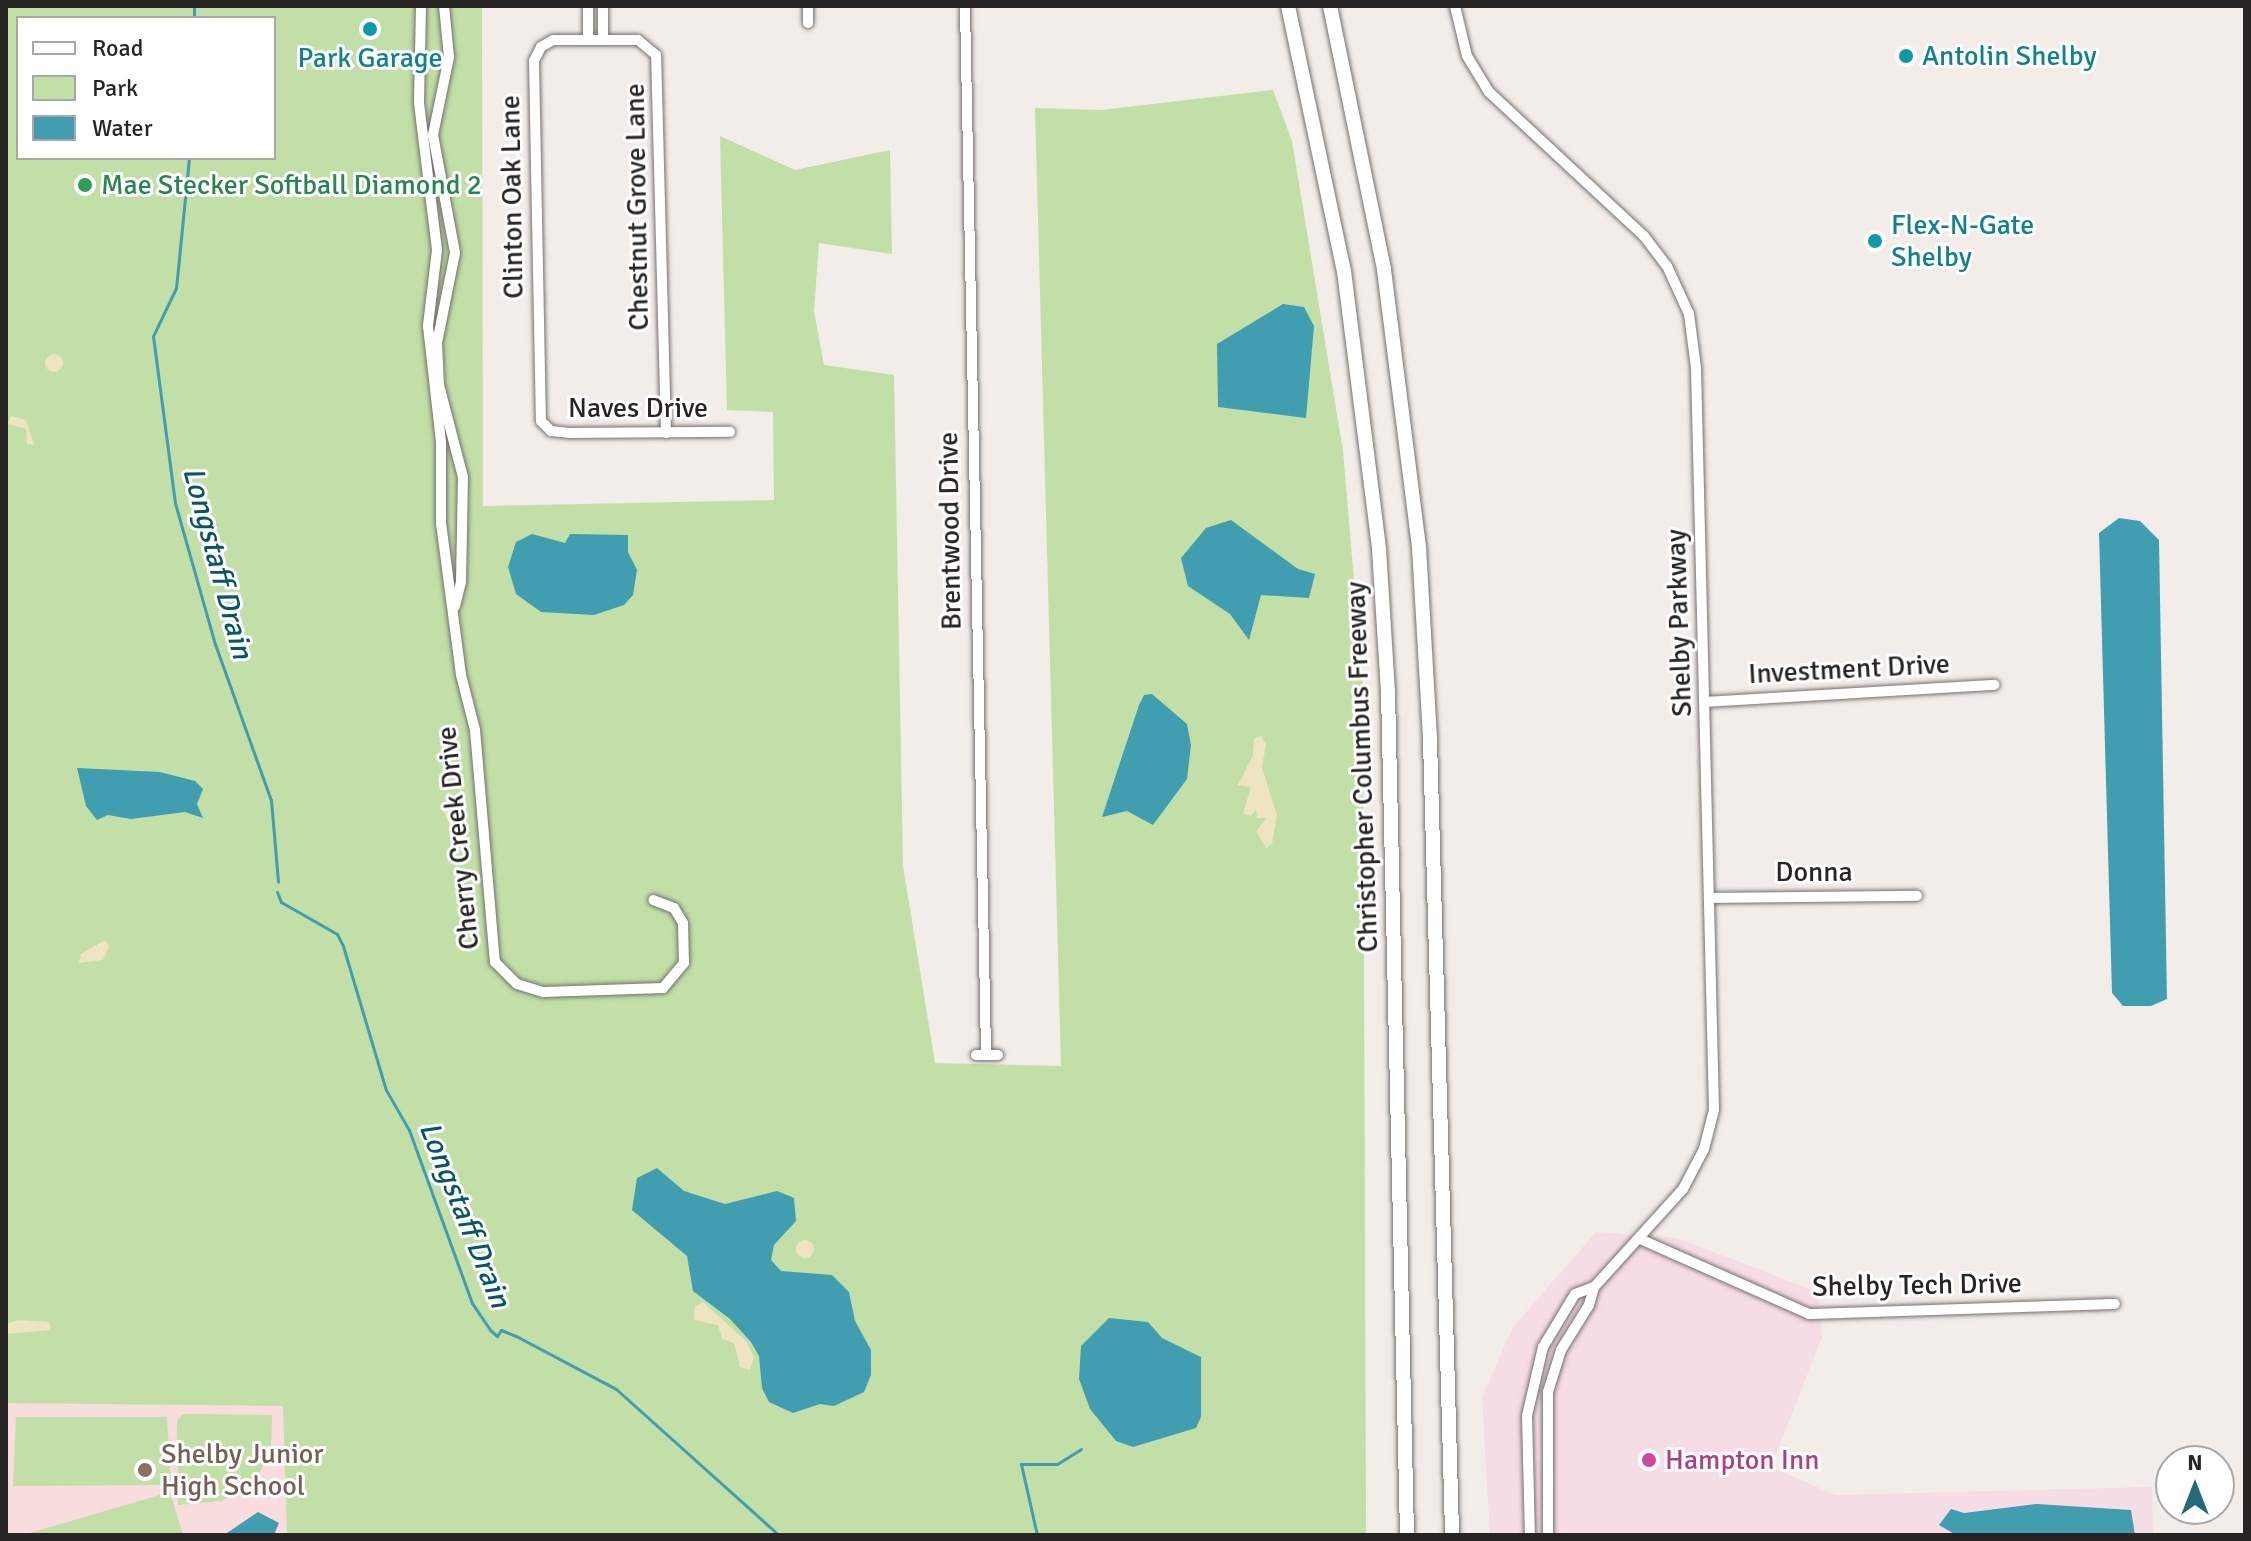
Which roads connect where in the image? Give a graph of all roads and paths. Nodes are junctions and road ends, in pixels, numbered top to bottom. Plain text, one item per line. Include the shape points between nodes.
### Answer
1 (421, 6) edge
2 (444, 6) edge
3 (588, 6) edge
4 (603, 6) edge
5 (808, 6) edge
6 (965, 6) edge
7 (1288, 6) edge
8 (1330, 6) edge
9 (1455, 6) edge
10 (808, 23) dead end
11 (588, 39) junction
12 (603, 39) junction
13 (430, 152) junction
14 (436, 385) junction
15 (546, 428) joint
16 (730, 432) dead end
17 (666, 433) junction
18 (463, 555) junction
19 (444, 557) junction
20 (455, 608) junction
21 (1995, 685) dead end
22 (1705, 702) junction
23 (1917, 896) dead end
24 (1710, 898) junction
25 (653, 900) dead end
26 (987, 1055) dead end
27 (1640, 1239) junction
28 (1594, 1287) junction
29 (2115, 1304) dead end
30 (1531, 1386) junction
31 (1547, 1402) junction
32 (1405, 1474) junction
33 (1400, 1535) edge
34 (1407, 1535) edge
35 (1453, 1535) edge
36 (1530, 1535) edge
37 (1548, 1535) edge

1 - 13 street, Cherry Creek Drive via 419,103
2 - 13 street, Cherry Creek Drive via 449,57
3 - 11 street
4 - 12 street
5 - 10 street
6 - 26 street, Brentwood Drive
7 - 32 highway, Christopher Columbus Freeway via 1344,271 1376,507 1388,691
8 - 35 highway via 1384,270 1419,547 1430,740
9 - 22 street, Shelby Parkway via 1467,56 1489,92 1644,236 1685,302 1696,368
11 - 12 street, Chestnut Grove Lane
11 - 15 street, Clinton Oak Lane via 553,40 534,58 539,413
12 - 17 street, Chestnut Grove Lane via 645,42 658,61
13 - 14 street, Cherry Creek Drive via 437,250 428,326
13 - 14 street, Cherry Creek Drive via 455,253 439,319
14 - 18 street, Cherry Creek Drive via 463,477
14 - 19 street, Cherry Creek Drive
15 - 17 street, Naves Drive via 569,433
16 - 17 street, Naves Drive
18 - 19 street
18 - 20 street, Cherry Creek Drive
19 - 20 street, Cherry Creek Drive
20 - 25 street, Cherry Creek Drive via 461,675 475,730 481,841 497,967 517,984 544,992 650,992 671,985 684,963 683,923 674,908
21 - 22 street, Investment Drive
22 - 24 street, Shelby Parkway
23 - 24 street, Donna
24 - 27 street, Shelby Parkway via 1711,1123 1692,1176
27 - 28 street, Shelby Parkway
27 - 29 street, Shelby Tech Drive via 1809,1314
28 - 30 street, Shelby Parkway via 1575,1294 1564,1309 1543,1347
28 - 31 street, Shelby Parkway via 1557,1360
30 - 31 street via 1541,1389
30 - 36 street, Shelby Parkway
31 - 37 street, Shelby Parkway
32 - 33 highway
32 - 34 highway, Christopher Columbus Freeway

